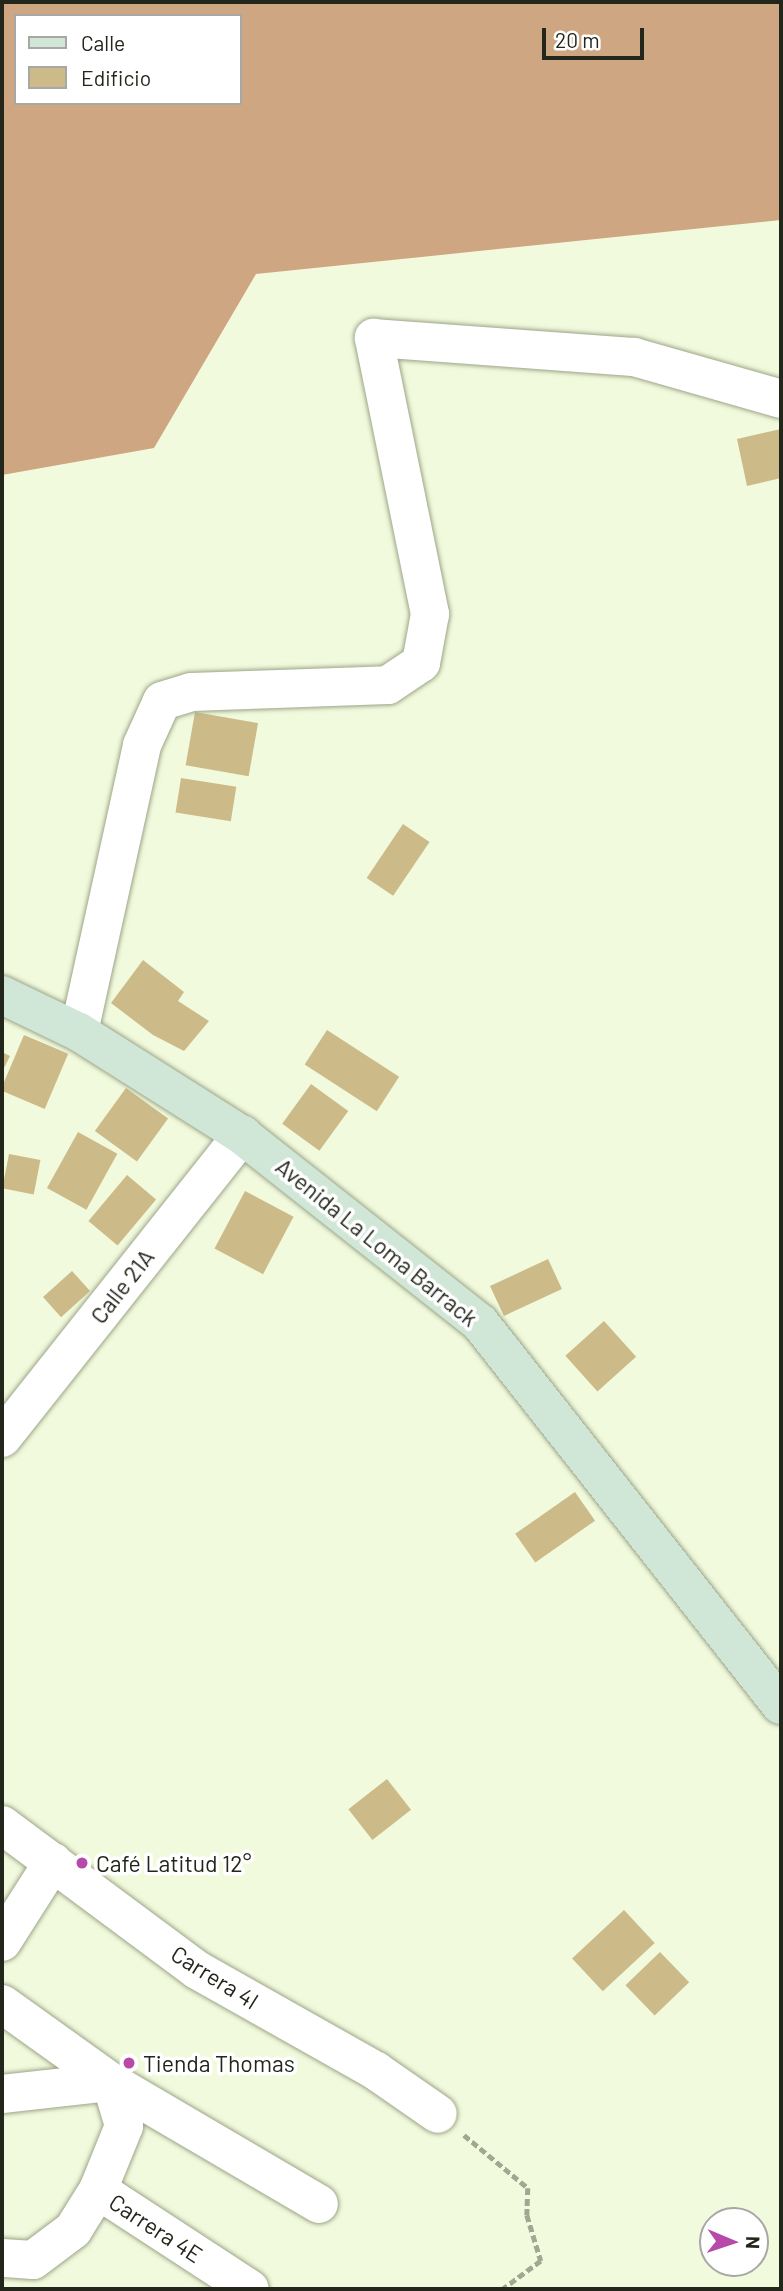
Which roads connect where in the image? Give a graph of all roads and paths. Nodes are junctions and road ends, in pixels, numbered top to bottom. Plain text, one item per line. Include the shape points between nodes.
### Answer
1 (781, 399) edge
2 (2, 995) edge
3 (79, 1032) junction
4 (242, 1135) junction
5 (2, 1438) edge
6 (781, 1705) edge
7 (2, 1825) edge
8 (53, 1862) junction
9 (2, 1942) edge
10 (2, 2004) edge
11 (111, 2082) junction
12 (2, 2094) edge
13 (438, 2113) joint
14 (98, 2190) junction
15 (319, 2204) dead end
16 (2, 2258) edge
17 (250, 2289) edge
18 (503, 2289) edge

1 - 3 street via 634,357 374,338 430,614 421,663 388,685 191,692 162,702 142,745
2 - 3 main road, Avenida La Loma Barrack
3 - 4 main road, Avenida La Loma Barrack
4 - 5 street, Calle 21A
4 - 6 main road, Avenida La Loma Barrack via 481,1324
7 - 8 street, Carrera 4I
8 - 9 street
8 - 13 street, Carrera 4I via 197,1970 376,2071
10 - 11 street
11 - 12 street
11 - 14 street via 124,2126
11 - 15 street
13 - 18 path via 528,2188 527,2215 541,2261
14 - 16 street via 58,2245 33,2260
14 - 17 street, Carrera 4E

